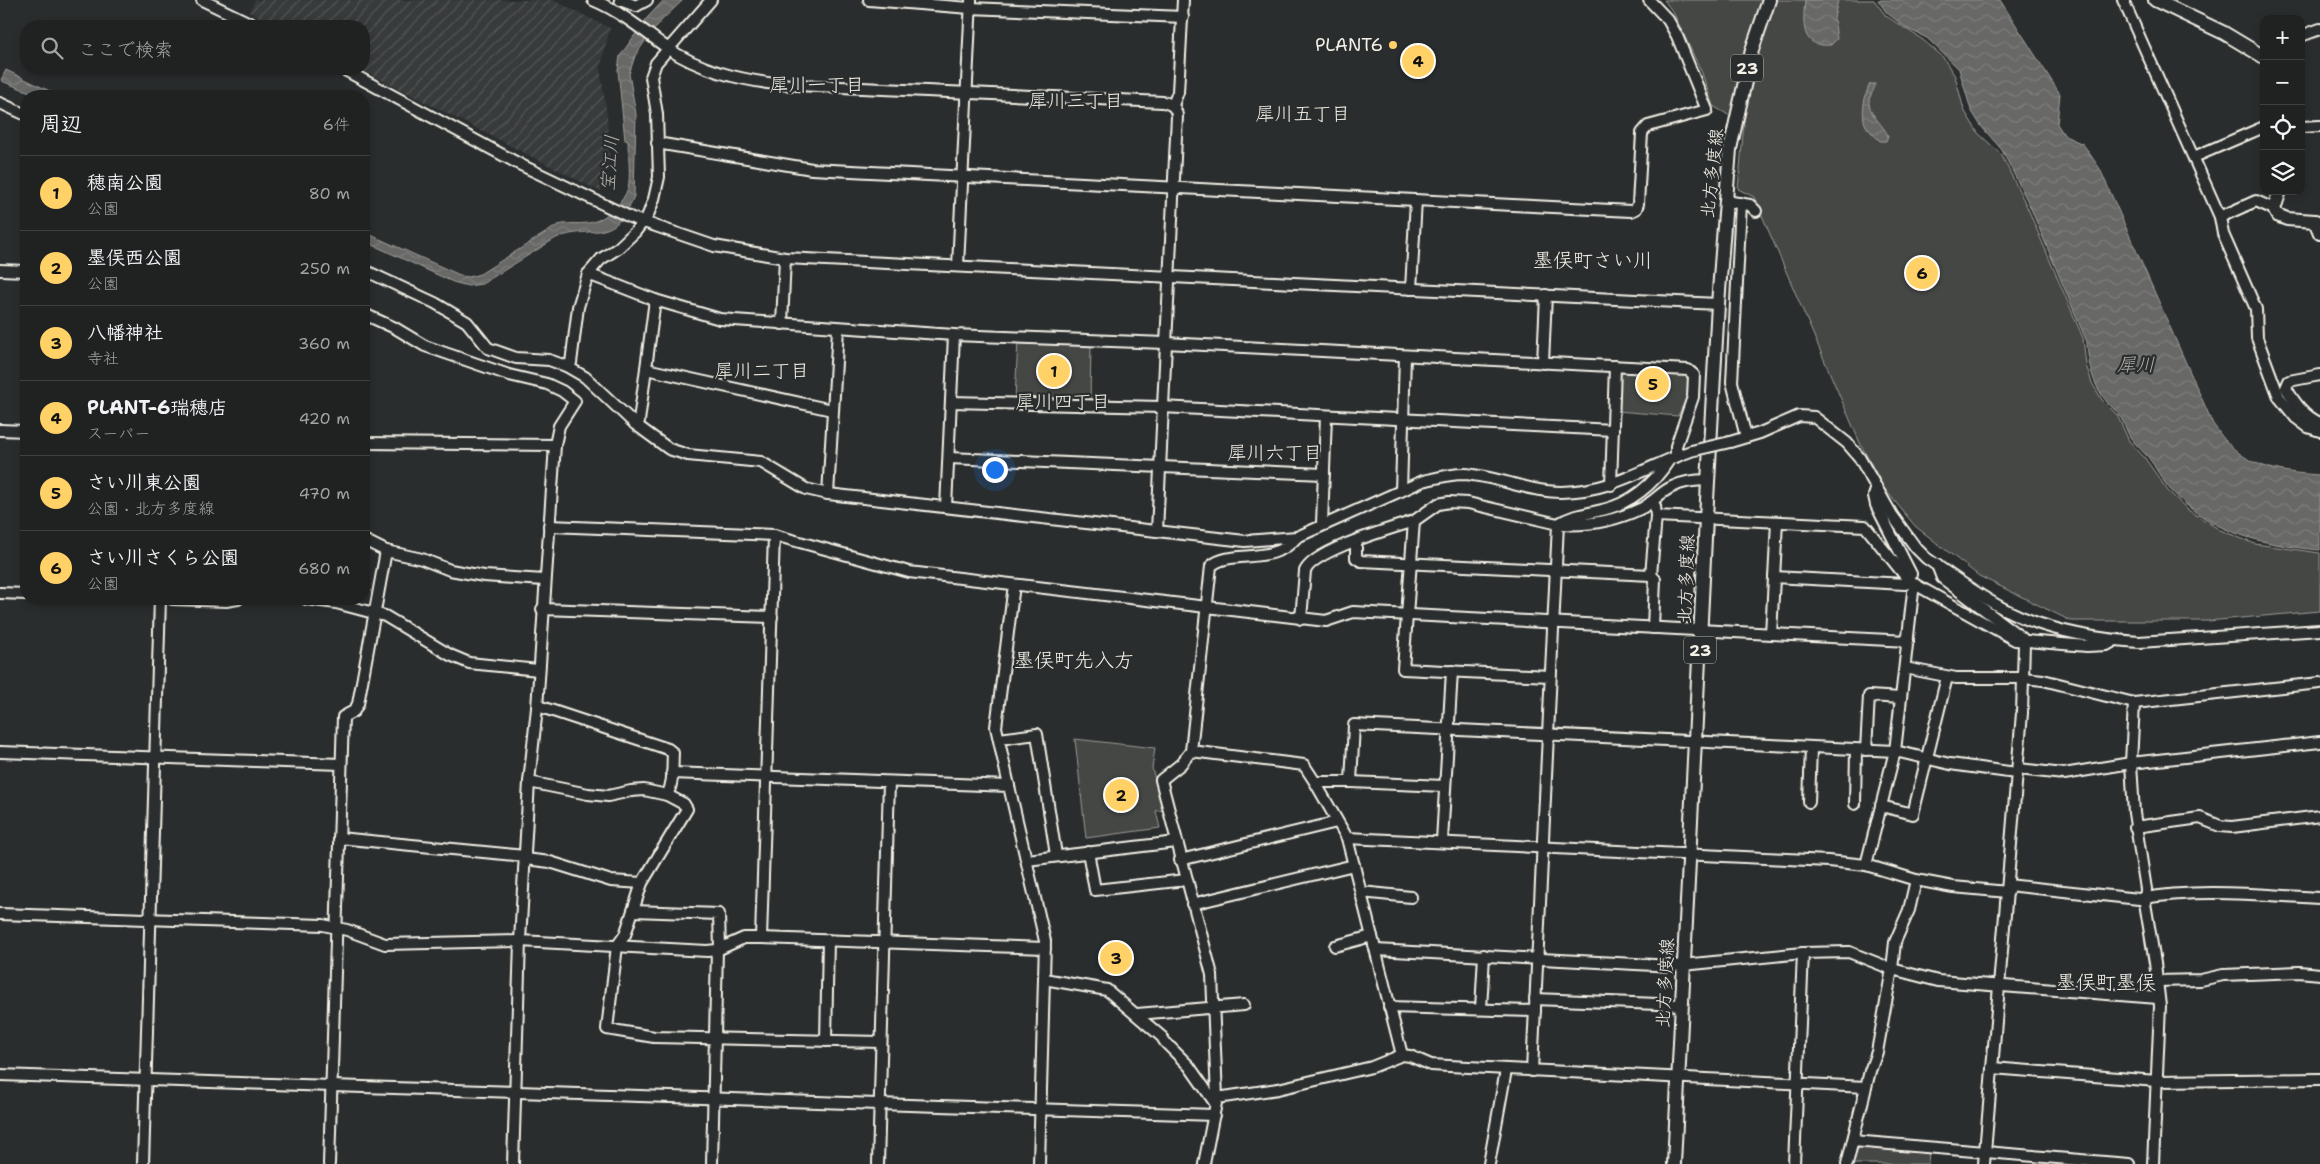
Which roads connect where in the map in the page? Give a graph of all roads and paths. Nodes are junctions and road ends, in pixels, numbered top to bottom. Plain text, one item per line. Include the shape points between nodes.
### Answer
1 (202, 0) edge
2 (593, 0) edge
3 (620, 0) edge
4 (646, 0) edge
5 (711, 0) edge
6 (869, 0) edge
7 (1183, 0) edge
8 (1649, 0) edge
9 (1769, 0) edge
10 (2123, 0) edge
11 (2156, 0) edge
12 (971, 4) edge
13 (1183, 18) junction
14 (244, 20) edge
15 (2320, 29) edge
16 (2305, 35) edge
17 (666, 46) junction
18 (2260, 53) edge
19 (354, 75) edge
20 (966, 92) junction
21 (0, 103) edge
22 (1172, 105) junction
23 (20, 112) edge
24 (2320, 126) edge
25 (2305, 127) edge
26 (2260, 129) edge
27 (657, 143) junction
28 (2194, 157) junction
29 (962, 177) junction
30 (1173, 188) junction
31 (2279, 195) edge
32 (1416, 200) junction
33 (1726, 200) junction
34 (1741, 202) junction
35 (2274, 209) junction
36 (1756, 211) dead end
37 (2220, 217) junction
38 (643, 222) junction
39 (2318, 225) edge
40 (785, 258) junction
41 (958, 266) junction
42 (0, 270) edge
43 (20, 271) edge
44 (370, 273) edge
45 (588, 274) junction
46 (1169, 276) junction
47 (1411, 289) junction
48 (1546, 295) junction
49 (654, 300) junction
50 (1718, 304) junction
51 (370, 317) edge
52 (782, 324) junction
53 (838, 329) junction
54 (954, 335) junction
55 (1165, 343) junction
56 (1406, 356) junction
57 (1544, 363) junction
58 (566, 366) junction
59 (1616, 366) junction
60 (646, 369) junction
61 (2320, 375) edge
62 (951, 402) junction
63 (1162, 408) junction
64 (832, 410) junction
65 (1326, 416) junction
66 (1403, 420) junction
67 (2320, 423) edge
68 (635, 424) junction
69 (0, 430) edge
70 (1612, 430) junction
71 (20, 431) edge
72 (2320, 431) edge
73 (1746, 437) junction
74 (370, 443) edge
75 (555, 445) junction
76 (949, 458) junction
77 (1673, 458) junction
78 (1160, 468) junction
79 (1324, 474) junction
80 (1709, 480) junction
81 (1611, 485) junction
82 (1877, 489) junction
83 (1400, 491) junction
84 (828, 494) junction
85 (1651, 502) junction
86 (946, 507) junction
87 (1656, 516) junction
88 (1706, 518) junction
89 (1414, 521) junction
90 (1777, 522) junction
91 (1322, 524) junction
92 (1558, 524) junction
93 (549, 526) junction
94 (1157, 531) junction
95 (774, 535) junction
96 (1297, 537) junction
97 (1356, 541) junction
98 (370, 543) edge
99 (386, 551) junction
100 (1410, 564) junction
101 (1937, 566) junction
102 (1555, 570) junction
103 (1651, 575) junction
104 (1774, 577) junction
105 (544, 580) junction
106 (1912, 582) junction
107 (1014, 585) junction
108 (0, 593) edge
109 (20, 594) edge
110 (160, 605) edge
111 (344, 605) edge
112 (542, 609) junction
113 (1208, 609) junction
114 (374, 613) junction
115 (1406, 614) junction
116 (772, 617) junction
117 (1301, 618) junction
118 (1552, 622) junction
119 (1653, 628) junction
120 (1701, 630) junction
121 (2320, 630) edge
122 (1771, 634) junction
123 (1908, 641) junction
124 (2114, 641) junction
125 (2024, 643) junction
126 (1905, 668) junction
127 (538, 670) junction
128 (1452, 671) junction
129 (1550, 676) junction
130 (1947, 677) junction
131 (2024, 678) junction
132 (2320, 683) edge
133 (1901, 698) junction
134 (2134, 703) junction
135 (537, 708) junction
136 (1449, 730) junction
137 (1548, 735) junction
138 (999, 739) junction
139 (1695, 742) junction
140 (2320, 742) edge
141 (1811, 748) junction
142 (1861, 750) junction
143 (1191, 751) junction
144 (1895, 751) junction
145 (0, 752) edge
146 (155, 757) junction
147 (1927, 758) junction
148 (2131, 763) junction
149 (341, 764) junction
150 (2017, 771) junction
151 (672, 773) junction
152 (766, 778) junction
153 (529, 782) junction
154 (889, 782) junction
155 (1315, 782) junction
156 (1352, 782) junction
157 (1009, 786) junction
158 (1444, 786) junction
159 (667, 795) junction
160 (1809, 802) dead end
161 (1854, 804) dead end
162 (1881, 806) junction
163 (2320, 816) edge
164 (1337, 822) junction
165 (2135, 827) junction
166 (339, 838) junction
167 (1347, 838) junction
168 (1176, 842) junction
169 (1442, 842) junction
170 (1543, 847) junction
171 (1088, 852) junction
172 (1689, 855) junction
173 (1056, 856) junction
174 (525, 857) junction
175 (1027, 860) junction
176 (1180, 860) junction
177 (1354, 865) junction
178 (1866, 865) junction
179 (1186, 880) junction
180 (1916, 880) junction
181 (642, 883) junction
182 (2008, 889) junction
183 (1361, 892) junction
184 (1411, 897) dead end
185 (2145, 898) junction
186 (2320, 898) edge
187 (1192, 904) junction
188 (633, 911) junction
189 (0, 914) edge
190 (149, 919) junction
191 (336, 926) junction
192 (1372, 936) junction
193 (762, 938) junction
194 (828, 940) junction
195 (520, 942) junction
196 (885, 942) junction
197 (617, 946) junction
198 (1335, 946) dead end
199 (1046, 948) junction
200 (718, 949) junction
201 (1376, 950) junction
202 (1803, 953) junction
203 (1484, 956) junction
204 (1537, 958) junction
205 (1684, 965) junction
206 (1892, 969) junction
207 (2320, 974) edge
208 (1044, 979) junction
209 (2157, 981) junction
210 (1998, 987) junction
211 (2158, 998) junction
212 (1535, 999) junction
213 (1244, 1005) dead end
214 (1682, 1005) junction
215 (1389, 1007) junction
216 (1214, 1008) junction
217 (1481, 1009) junction
218 (1535, 1011) junction
219 (1137, 1014) junction
220 (716, 1039) junction
221 (826, 1041) junction
222 (882, 1042) junction
223 (1402, 1055) junction
224 (1992, 1068) junction
225 (1506, 1070) junction
226 (1532, 1071) junction
227 (0, 1075) edge
228 (1678, 1079) junction
229 (2320, 1079) edge
230 (145, 1080) junction
231 (2157, 1081) junction
232 (1798, 1085) junction
233 (332, 1087) junction
234 (1866, 1087) junction
235 (515, 1093) junction
236 (714, 1099) junction
237 (1216, 1101) junction
238 (880, 1104) junction
239 (1040, 1110) junction
240 (1214, 1115) junction
241 (1853, 1141) junction
242 (1985, 1152) junction
243 (142, 1164) edge
244 (329, 1164) edge
245 (513, 1164) edge
246 (712, 1164) edge
247 (878, 1164) edge
248 (1039, 1164) edge
249 (1204, 1164) edge
250 (1489, 1164) edge
251 (1674, 1164) edge
252 (1794, 1164) edge
253 (1847, 1164) edge
254 (1984, 1164) edge
255 (2129, 1164) edge
256 (2153, 1164) edge

1 - 14 street
2 - 17 street
3 - 4 street via 636,6
5 - 17 street
6 - 12 street
7 - 13 street
8 - 32 street via 1668,20 1708,110 1648,126 1642,133 1636,209
9 - 33 main road, 北方多度線 / 23 via 1752,50 1733,137
10 - 28 street
11 - 18 main road
12 - 13 street
12 - 20 street
13 - 22 street via 1178,92
15 - 16 street
17 - 20 street via 719,74 740,80
17 - 27 street via 652,77
19 - 38 street via 521,165
20 - 22 street
20 - 29 street
21 - 23 street
22 - 30 street via 1177,116
24 - 25 street
26 - 28 street
27 - 29 street via 812,169
27 - 38 street via 659,177 654,199
28 - 37 street
29 - 30 street
29 - 41 street
30 - 32 street
30 - 46 street
31 - 35 main road
32 - 47 street
33 - 34 street
33 - 50 main road, 北方多度線 / 23
34 - 36 street
34 - 73 street via 1732,382
35 - 37 street via 2256,201
35 - 39 main road via 2277,215 2287,219
37 - 72 street via 2223,234 2256,309 2257,338 2279,397 2296,418
38 - 40 street via 722,248
38 - 45 street
40 - 41 street
40 - 52 street
41 - 46 street
42 - 43 street
44 - 58 street via 467,322 488,348 505,355 549,360
45 - 49 street
45 - 58 street via 578,307 571,363
46 - 47 street
46 - 55 street
47 - 48 street
48 - 50 street
48 - 57 street
49 - 52 street via 720,319
49 - 60 street
50 - 80 main road, 北方多度線 / 23
51 - 75 street via 426,346 562,391 575,401 559,426
52 - 53 street
53 - 54 street
53 - 64 street
54 - 55 street
54 - 62 street
55 - 56 street
55 - 63 street
56 - 57 street
56 - 66 street
57 - 59 street
58 - 68 street via 585,377
59 - 70 street
59 - 77 street via 1688,370 1694,375 1693,397
60 - 64 street
60 - 68 street via 639,421
61 - 67 street via 2289,380 2286,388 2301,410
62 - 63 street
62 - 76 street
63 - 65 street
63 - 78 street
64 - 84 street
65 - 66 street
65 - 79 street
66 - 70 street
66 - 83 street
68 - 84 street via 669,449 688,455 761,462 806,489
69 - 71 street
70 - 81 street
73 - 77 street, bridge
73 - 82 street via 1799,416 1814,417 1847,443
74 - 75 street
75 - 93 street
76 - 78 street
76 - 86 street
77 - 81 street
77 - 92 street via 1642,491 1627,501 1604,510 1570,516
78 - 79 street
78 - 94 street
79 - 91 street
80 - 85 street via 1694,480 1671,487
80 - 88 main road, 北方多度線 / 23
81 - 83 street via 1559,492 1464,474 1437,478
82 - 101 street via 1908,537
82 - 106 street via 1874,496 1876,506 1907,564
83 - 91 street
84 - 86 street
85 - 87 street via 1656,506
85 - 92 street via 1642,509 1608,521 1577,526
86 - 94 street
87 - 88 street
87 - 103 street
88 - 90 street
88 - 120 main road, 北方多度線 / 23
89 - 92 street via 1438,504 1449,502 1468,503
89 - 97 street
89 - 100 street
90 - 104 street
90 - 106 street via 1865,526
91 - 96 street
92 - 102 street
93 - 95 street
93 - 105 street
94 - 96 street via 1245,541
95 - 107 street via 909,572
95 - 116 street
96 - 113 street via 1279,552 1215,562 1211,566
97 - 100 street via 1356,558 1361,561
97 - 117 street via 1330,550 1307,565
98 - 99 street
99 - 105 street via 422,559 450,570
99 - 114 street
100 - 102 street
100 - 115 street
101 - 124 street via 2004,609 2080,635
101 - 125 street via 1942,578 2022,638
102 - 103 street
102 - 118 street
103 - 119 street via 1655,579
104 - 106 street via 1896,584
104 - 122 street
105 - 112 street
106 - 123 street
106 - 125 street
107 - 113 street
107 - 138 street via 996,727
108 - 109 street
110 - 146 street
111 - 114 street
112 - 116 street
112 - 127 street
113 - 117 street
113 - 143 street
114 - 127 street via 469,663
114 - 149 street via 358,704 343,718
115 - 117 street via 1353,612 1326,621
115 - 118 street
115 - 128 street via 1403,669
116 - 152 street
118 - 119 street
118 - 129 street
119 - 120 street
120 - 122 street
120 - 139 main road, 北方多度線 / 23
121 - 124 street via 2169,642
122 - 123 street
123 - 126 street
124 - 125 street via 2107,646
125 - 131 street
126 - 130 street
126 - 133 street
127 - 135 street
128 - 129 street
128 - 136 street
129 - 137 street
130 - 131 street
130 - 147 street
131 - 134 street
131 - 150 street
132 - 134 street
133 - 142 street via 1869,696
133 - 144 street
134 - 148 street
135 - 151 street via 668,749 673,753
135 - 153 street
136 - 137 street
136 - 156 street via 1354,725
136 - 158 street
137 - 139 street
137 - 170 street
138 - 157 street
138 - 173 street via 1037,734
139 - 141 street
139 - 172 main road, 北方多度線 / 23
140 - 148 street
141 - 142 street
141 - 160 street
142 - 144 street
142 - 161 street
143 - 155 street via 1304,765
143 - 168 street via 1161,780
144 - 147 street
144 - 162 street
145 - 146 street
146 - 149 street
146 - 190 street
147 - 150 street via 1950,764
147 - 162 street via 1913,814
148 - 150 street via 2064,774
148 - 165 street
149 - 166 street
150 - 182 street
151 - 152 street
151 - 159 street
152 - 154 street
152 - 193 street
153 - 159 street via 608,796 644,790
153 - 174 street
154 - 157 street
154 - 196 street
155 - 156 street
155 - 164 street
156 - 158 street
157 - 175 street
158 - 169 street
159 - 181 street via 687,809
162 - 178 street
163 - 165 street via 2232,827 2200,818
164 - 167 street
164 - 176 street
165 - 185 street
166 - 174 street
166 - 191 street
167 - 169 street
167 - 177 street
168 - 171 street
168 - 176 street
169 - 170 street
170 - 172 street
170 - 204 street
171 - 173 street
171 - 179 street via 1095,890
172 - 178 street
172 - 205 main road, 北方多度線 / 23
173 - 175 street
174 - 181 street via 611,881
174 - 195 street
175 - 199 street
176 - 179 street
177 - 183 street
177 - 187 street
178 - 180 street
179 - 187 street
180 - 182 street via 1952,887
180 - 206 street via 1895,942
181 - 188 street
182 - 185 street
182 - 210 street
183 - 184 street
183 - 192 street
185 - 186 street via 2206,894
185 - 209 street
187 - 216 street via 1212,975
188 - 197 street via 625,935
188 - 200 street via 719,914
189 - 190 street
190 - 191 street
190 - 230 street
191 - 195 street via 385,944
191 - 233 street
192 - 198 street
192 - 201 street
193 - 194 street
193 - 200 street via 744,938
194 - 196 street
194 - 221 street
195 - 197 street
195 - 235 street
196 - 199 street
196 - 222 street
197 - 200 street
197 - 220 street via 607,1029 654,1037
199 - 208 street
200 - 220 street
201 - 203 street
201 - 215 street
202 - 205 street
202 - 206 street via 1854,953
202 - 232 street
203 - 204 street
203 - 217 street
204 - 205 street
204 - 212 street
205 - 214 main road, 北方多度線 / 23
206 - 210 street via 1938,981
206 - 234 street via 1877,1052
207 - 209 street via 2222,975 2201,980
208 - 219 street via 1107,990
208 - 239 street
209 - 211 street
210 - 211 street
210 - 224 street
211 - 231 street
212 - 214 street
212 - 218 street
213 - 216 street
214 - 228 main road, 北方多度線 / 23
215 - 217 street
215 - 223 street
216 - 219 street
216 - 237 street
217 - 218 street
218 - 226 street
219 - 237 street via 1190,1066
220 - 221 street
220 - 236 street
221 - 222 street
222 - 238 street
223 - 225 street via 1431,1065
223 - 237 street via 1372,1067
224 - 231 street
224 - 242 street
225 - 226 street
225 - 250 street
226 - 228 street
227 - 230 street
228 - 232 street
228 - 251 main road, 北方多度線 / 23
229 - 231 street
230 - 233 street
230 - 243 street
231 - 256 street
232 - 234 street
232 - 252 street
233 - 235 street
233 - 244 street
234 - 241 street
235 - 236 street
235 - 245 street
236 - 238 street
236 - 246 street
237 - 240 street
238 - 239 street
238 - 247 street
239 - 240 street
239 - 248 street
240 - 249 street
241 - 242 street
241 - 253 street
242 - 254 street
242 - 255 street

